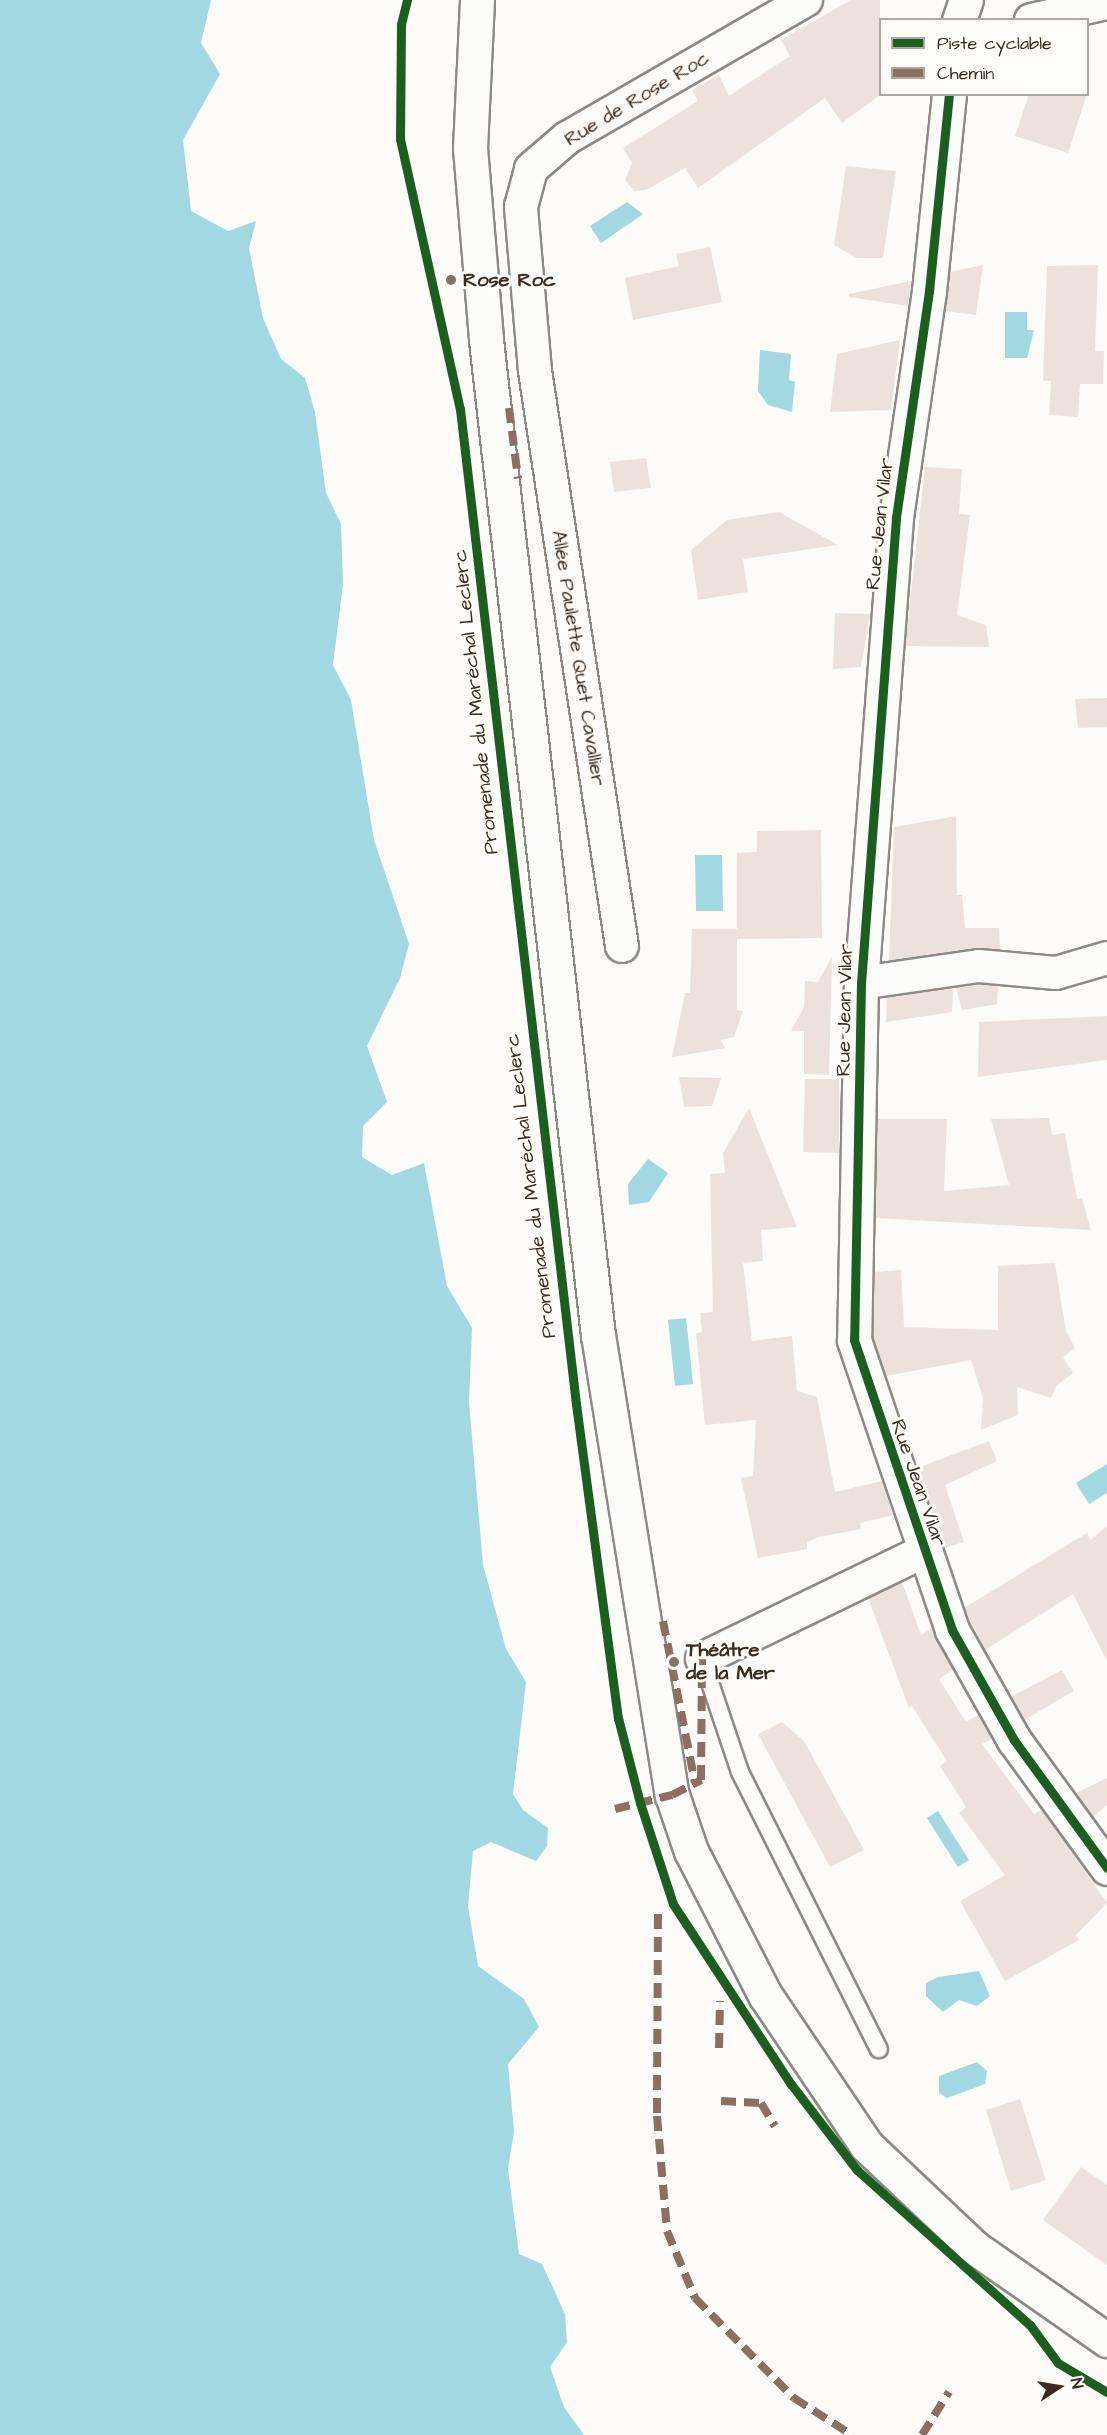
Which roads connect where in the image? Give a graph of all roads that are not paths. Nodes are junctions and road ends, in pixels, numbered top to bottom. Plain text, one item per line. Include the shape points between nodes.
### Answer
1 (477, 0) edge
2 (806, 0) edge
3 (966, 0) edge
4 (1107, 3) edge
5 (961, 18) edge
6 (1040, 18) edge
7 (949, 96) edge
8 (534, 371) junction
9 (490, 375) junction
10 (622, 946) dead end
11 (1107, 958) edge
12 (861, 983) junction
13 (922, 1552) junction
14 (702, 1659) joint
15 (1107, 1868) edge
16 (879, 2049) dead end
17 (1107, 2340) edge

1 - 9 main road via 470,148
2 - 8 street, Rue de Rose Roc via 567,138 531,169 521,207
3 - 5 main road
4 - 6 street
7 - 12 main road, Rue Jean Vilar via 929,291 896,518
8 - 9 street
8 - 10 street, Allée Paulette Quet Cavallier
9 - 17 main road via 598,1335 672,1795 691,1851 765,1995 866,2145 975,2247
11 - 12 street via 1056,973 1025,966 980,966
12 - 13 main road, Rue Jean Vilar via 854,1340
13 - 14 street
13 - 15 main road, Rue Jean Vilar via 952,1630 1014,1740
14 - 16 lane via 740,1772

